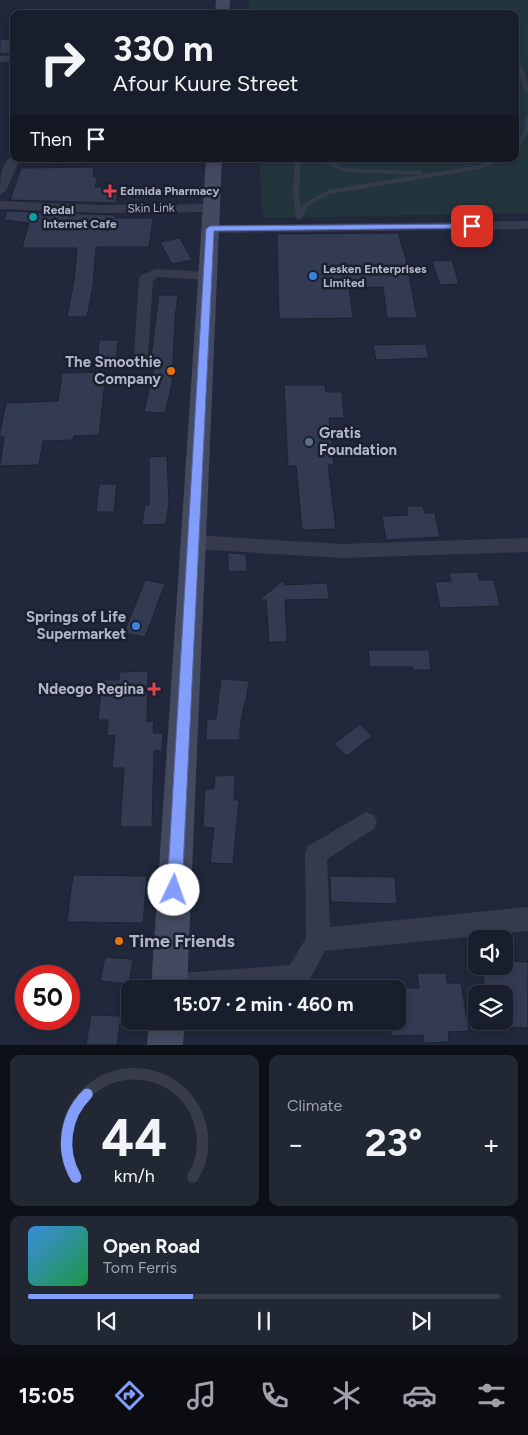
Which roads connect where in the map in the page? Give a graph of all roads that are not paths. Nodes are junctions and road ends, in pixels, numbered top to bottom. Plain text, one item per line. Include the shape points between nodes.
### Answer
1 (519, 65) edge
2 (528, 92) edge
3 (528, 117) edge
4 (519, 143) edge
5 (13, 162) edge
6 (214, 162) edge
7 (298, 162) edge
8 (327, 162) edge
9 (493, 162) edge
10 (450, 172) junction
11 (0, 192) edge
12 (0, 205) edge
13 (211, 218) junction
14 (299, 223) junction
15 (528, 225) edge
16 (208, 276) junction
17 (138, 364) dead end
18 (193, 542) junction
19 (528, 545) edge
20 (366, 822) dead end
21 (528, 919) edge
22 (318, 940) junction
23 (169, 980) edge
24 (259, 980) edge
25 (166, 1030) edge
26 (165, 1045) edge

1 - 2 lane
3 - 4 lane via 527,131
5 - 11 street
6 - 13 main road
7 - 14 lane
8 - 10 lane via 344,170 402,174
9 - 10 lane
10 - 14 lane via 328,192 307,204
12 - 13 street, Skin Link
13 - 14 street, Skin Link
13 - 16 main road
14 - 15 street, Skin Link
16 - 17 street via 156,273 146,278
16 - 18 main road
18 - 19 street via 342,551
18 - 23 main road
20 - 22 street via 316,854
21 - 22 street
22 - 24 street via 297,977
25 - 26 main road

